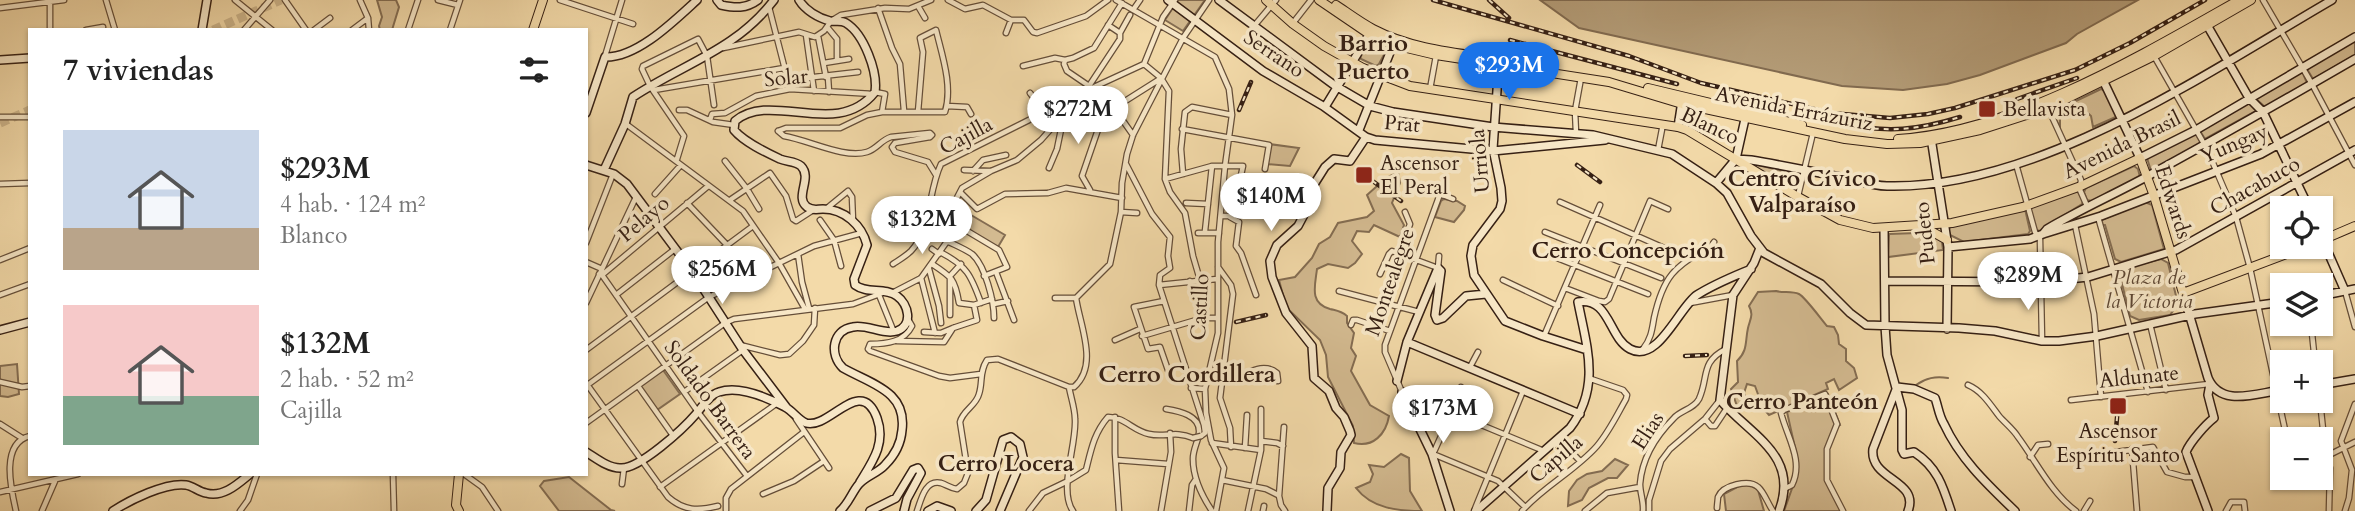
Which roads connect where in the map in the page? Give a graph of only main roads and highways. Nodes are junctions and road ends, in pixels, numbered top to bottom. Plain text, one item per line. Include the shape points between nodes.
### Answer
1 (543, 0) edge
2 (1319, 0) edge
3 (1329, 0) edge
4 (2239, 0) edge
5 (2251, 0) edge
6 (1271, 2) edge
7 (534, 28) edge
8 (1371, 32) junction
9 (1395, 42) junction
10 (1499, 62) junction
11 (2102, 79) junction
12 (1683, 101) junction
13 (1931, 138) junction
14 (2140, 158) joint
15 (1737, 159) joint
16 (1920, 226) junction
17 (2355, 226) edge
18 (2333, 234) edge
19 (1947, 244) road end
20 (2274, 259) edge
21 (461, 476) edge
22 (457, 509) edge

1 - 7 main road
2 - 8 main road, Avenida Errázuriz
3 - 8 main road, Avenida Errázuriz
4 - 11 main road, Avenida Errázuriz
5 - 11 main road, Avenida Errázuriz
6 - 15 main road, Blanco via 1324,46 1382,76 1430,89 1663,123 1687,130
8 - 9 main road, Avenida Errázuriz
9 - 10 main road, Avenida Errázuriz
9 - 10 main road, Avenida Errázuriz via 1436,55
10 - 12 main road, Avenida Errázuriz
10 - 12 main road, Avenida Errázuriz via 1615,79
11 - 13 main road, Avenida Errázuriz
11 - 13 main road, Avenida Errázuriz via 2048,108 2011,121
12 - 13 main road, Avenida Errázuriz via 1861,136
12 - 13 main road, Avenida Errázuriz via 1745,118 1887,144
14 - 16 main road, Avenida Brasil via 2028,205
14 - 20 main road, Edwards via 2183,293
15 - 16 main road, Avenida Brasil via 1840,220 1873,228
16 - 19 main road
17 - 18 main road
21 - 22 main road

